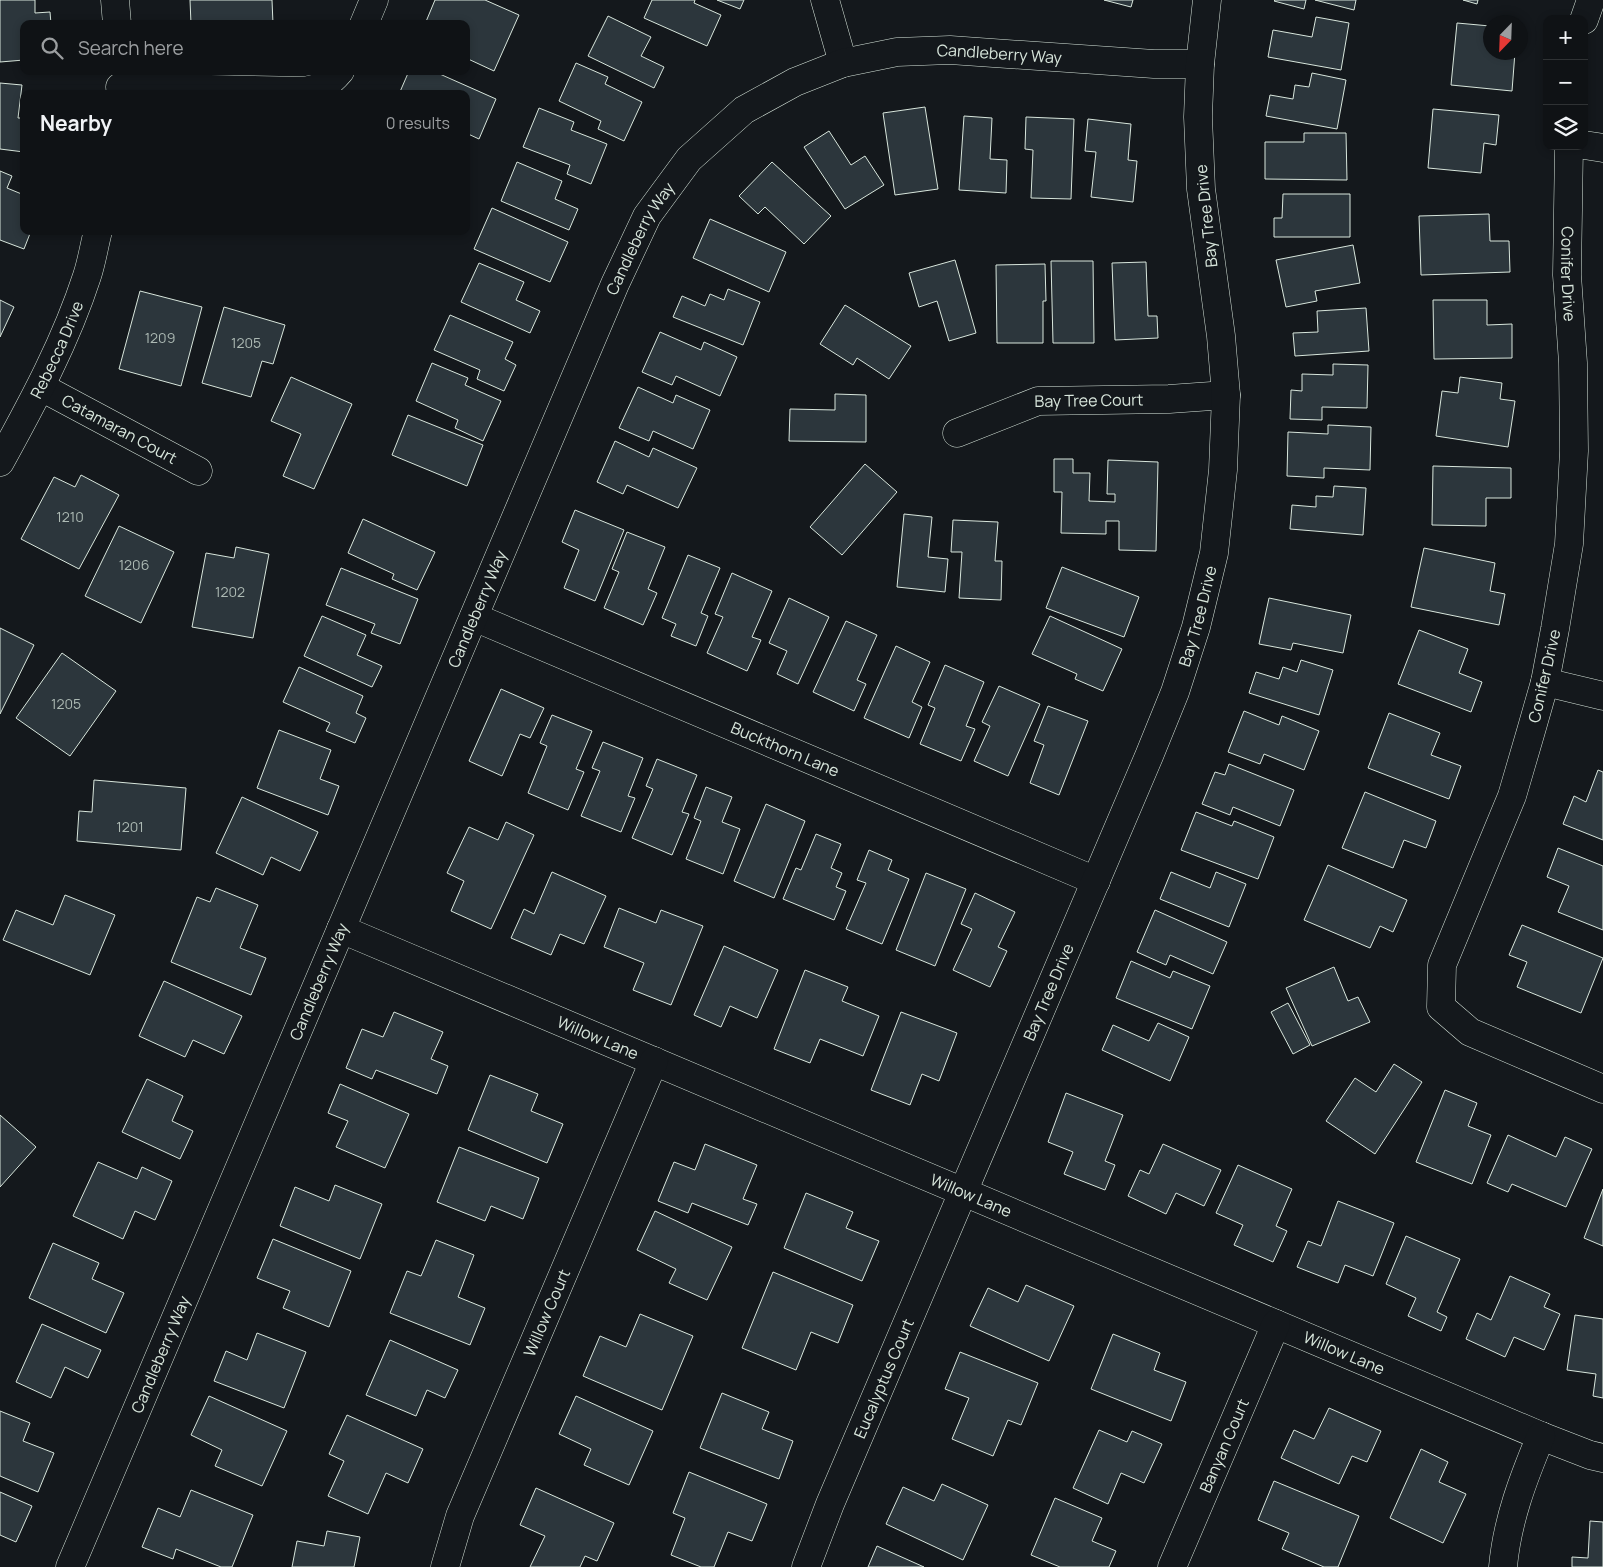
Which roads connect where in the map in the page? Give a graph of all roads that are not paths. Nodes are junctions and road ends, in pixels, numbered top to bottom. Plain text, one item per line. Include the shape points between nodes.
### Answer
1 (115, 0) edge
2 (374, 0) edge
3 (825, 0) edge
4 (1207, 0) edge
5 (1591, 0) edge
6 (1586, 15) edge
7 (117, 20) edge
8 (366, 20) edge
9 (843, 63) junction
10 (1200, 64) junction
11 (337, 75) edge
12 (120, 84) edge
13 (278, 90) edge
14 (311, 90) edge
15 (1588, 146) edge
16 (1603, 148) edge
17 (1569, 150) edge
18 (97, 235) edge
19 (41, 387) junction
20 (1226, 395) junction
21 (957, 433) dead end
22 (0, 462) edge
23 (198, 471) dead end
24 (474, 617) junction
25 (1544, 682) junction
26 (1603, 696) edge
27 (1096, 881) junction
28 (341, 929) junction
29 (654, 1061) junction
30 (1603, 1089) edge
31 (963, 1192) junction
32 (1276, 1324) junction
33 (1541, 1436) junction
34 (1603, 1458) edge
35 (70, 1567) edge
36 (445, 1567) edge
37 (806, 1567) edge
38 (1172, 1567) edge
39 (1503, 1567) edge

1 - 7 street
2 - 8 street
3 - 9 street
4 - 10 street, Bay Tree Drive
5 - 6 street
9 - 10 street, Candleberry Way via 897,52 950,50 1154,64
9 - 24 street, Candleberry Way via 795,82 744,110 689,159 647,216 614,284
10 - 20 street, Bay Tree Drive via 1200,189
11 - 14 street via 329,84
12 - 13 street
15 - 16 street
17 - 25 street, Conifer Drive via 1567,276 1573,363 1574,451 1568,544
18 - 19 street, Rebecca Drive via 88,275
19 - 22 street, Rebecca Drive
19 - 23 street, Catamaran Court
20 - 21 street, Bay Tree Court via 1038,401
20 - 27 street, Bay Tree Drive via 1223,470 1214,553 1196,627 1175,692
24 - 27 street, Buckthorn Lane
24 - 28 street, Candleberry Way
25 - 26 street
25 - 30 street, Conifer Drive via 1512,796 1442,965 1441,1008 1470,1032
27 - 31 street, Bay Tree Drive
28 - 29 street, Willow Lane
28 - 35 street, Candleberry Way
29 - 31 street, Willow Lane
29 - 36 street, Willow Court via 460,1516
31 - 32 street, Willow Lane
31 - 37 street, Eucalyptus Court
32 - 33 street, Willow Lane
32 - 38 street, Banyan Court
33 - 34 street, Willow Lane
33 - 39 street via 1519,1488 1505,1542

